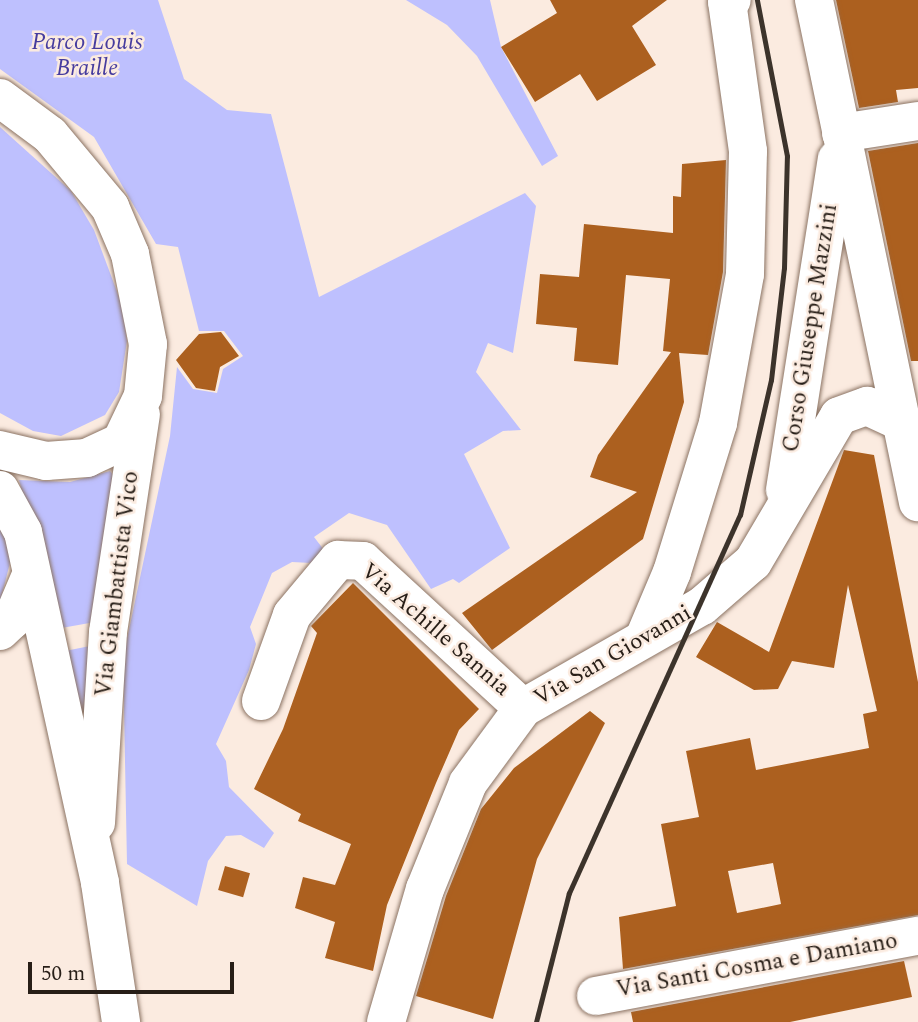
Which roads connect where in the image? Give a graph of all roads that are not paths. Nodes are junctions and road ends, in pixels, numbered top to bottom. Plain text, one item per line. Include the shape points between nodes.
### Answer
1 (732, 0) edge
2 (814, 0) edge
3 (0, 98) edge
4 (918, 121) edge
5 (841, 133) junction
6 (143, 396) junction
7 (902, 422) junction
8 (0, 450) edge
9 (0, 489) edge
10 (918, 502) edge
11 (779, 522) junction
12 (31, 575) junction
13 (0, 631) edge
14 (645, 636) junction
15 (261, 701) dead end
16 (523, 708) junction
17 (93, 857) junction
18 (918, 936) edge
19 (596, 996) dead end
20 (121, 1022) edge
21 (386, 1022) edge

1 - 14 street via 727,2 748,152 745,274 718,423 672,572
2 - 5 street, Corso Giuseppe Mazzini
3 - 6 street, Via Giambattista Vico via 50,135 110,207 130,254 146,332
4 - 5 street
5 - 7 street, Corso Giuseppe Mazzini
5 - 11 street, Corso Giuseppe Mazzini
6 - 8 street via 121,442 87,458 46,461
6 - 17 street, Via Giambattista Vico via 108,632
7 - 10 street, Corso Giuseppe Mazzini
7 - 11 street, Via San Giovanni via 867,406 839,416
9 - 12 street, Via Giambattista Vico via 23,532
11 - 14 street, Via San Giovanni via 753,562 702,606
12 - 13 street via 12,620
12 - 17 street, Via Giambattista Vico
14 - 16 street, Via San Giovanni
15 - 16 street, Via Achille Sannia via 292,615 338,560 351,560 363,561
16 - 21 street, Via San Giovanni via 468,783 425,889
17 - 20 street, Via Giambattista Vico
18 - 19 street, Via Santi Cosma e Damiano

